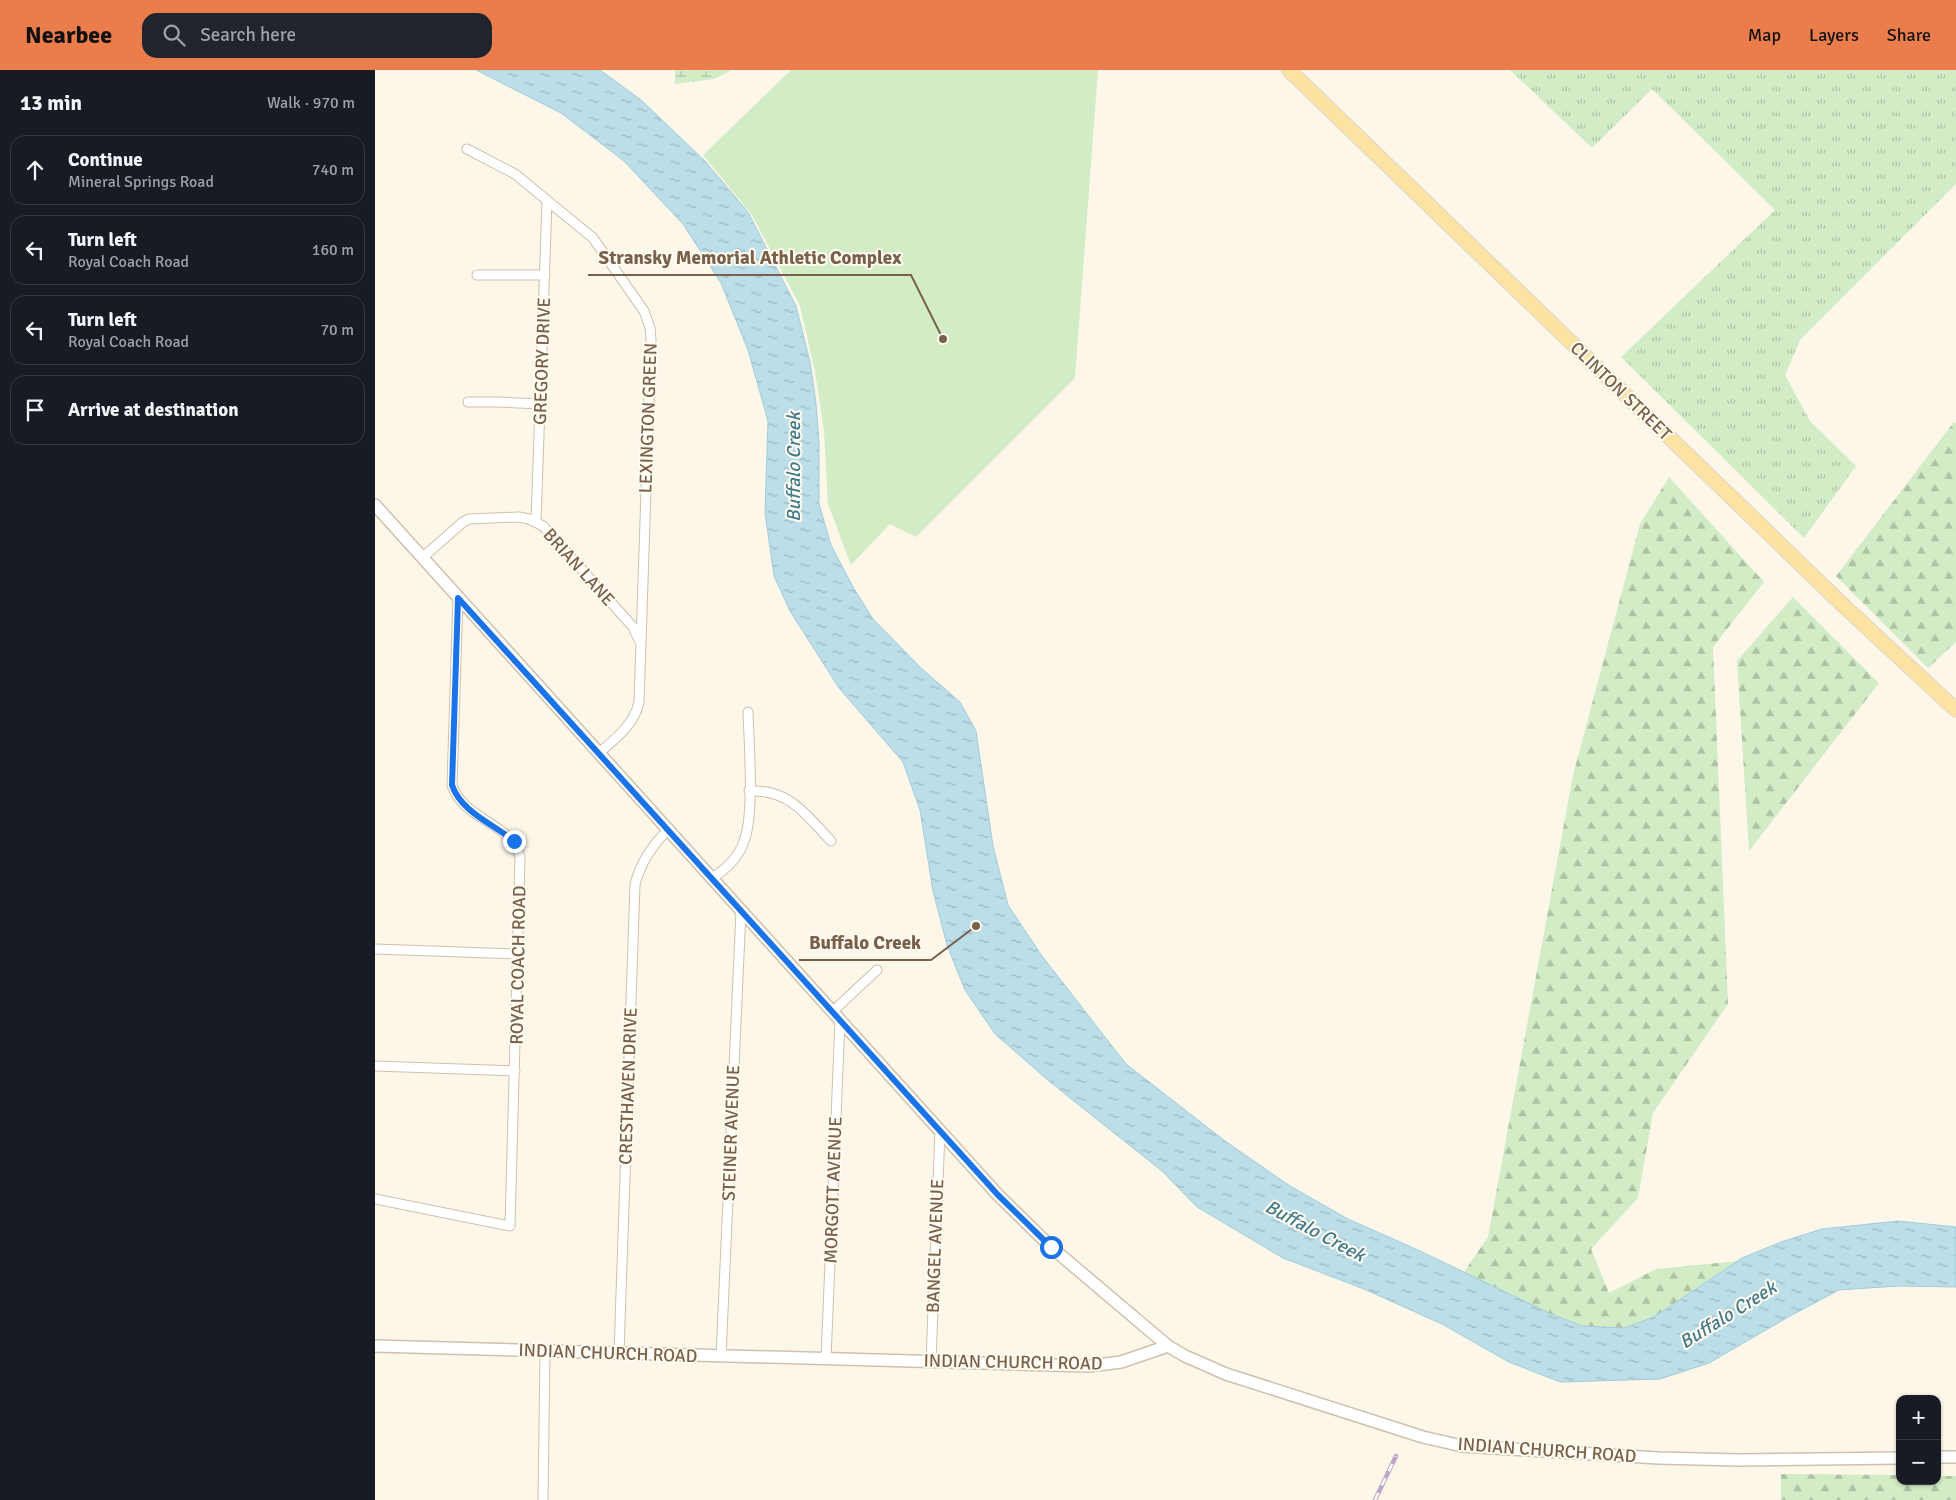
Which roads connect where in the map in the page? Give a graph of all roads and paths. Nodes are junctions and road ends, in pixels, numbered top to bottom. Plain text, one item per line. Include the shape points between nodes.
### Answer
1 (1289, 70) edge
2 (467, 149) dead end
3 (547, 200) junction
4 (477, 275) dead end
5 (545, 275) junction
6 (468, 402) dead end
7 (540, 404) junction
8 (375, 505) edge
9 (536, 522) junction
10 (422, 558) junction
11 (458, 598) junction
12 (641, 647) junction
13 (1956, 710) edge
14 (748, 712) dead end
15 (599, 753) junction
16 (749, 791) junction
17 (668, 830) junction
18 (831, 841) dead end
19 (712, 878) junction
20 (741, 911) junction
21 (375, 949) edge
22 (518, 954) junction
23 (877, 970) dead end
24 (832, 1012) junction
25 (840, 1021) junction
26 (375, 1066) edge
27 (515, 1071) junction
28 (940, 1131) junction
29 (375, 1199) edge
30 (375, 1346) edge
31 (1168, 1346) junction
32 (545, 1351) junction
33 (619, 1353) junction
34 (721, 1356) junction
35 (826, 1359) junction
36 (931, 1361) junction
37 (1941, 1457) edge
38 (1956, 1457) edge
39 (1896, 1458) edge
40 (543, 1500) edge

1 - 13 main road, CLINTON STREET
2 - 3 street, LEXINGTON GREEN via 515,174
3 - 5 street, GREGORY DRIVE
3 - 12 street, LEXINGTON GREEN via 588,233 602,249 644,311 650,328
4 - 5 street
5 - 7 street, GREGORY DRIVE
6 - 7 street
7 - 9 street, GREGORY DRIVE
8 - 10 street
9 - 10 street, BRIAN LANE via 519,517 469,519
9 - 12 street, BRIAN LANE via 549,531 633,627
10 - 11 street
11 - 15 street
11 - 22 street, ROYAL COACH ROAD via 452,785 461,802 507,835 518,848
12 - 15 street, LEXINGTON GREEN via 637,712 628,727
14 - 16 street
15 - 17 street
16 - 18 street via 772,792 791,801
16 - 19 street via 749,824 743,846
17 - 19 street
17 - 33 street, CRESTHAVEN DRIVE via 649,850 635,884
19 - 20 street
20 - 24 street
20 - 34 street, STEINER AVENUE
21 - 22 street
22 - 27 street, ROYAL COACH ROAD
23 - 24 street
24 - 25 street
25 - 28 street
25 - 35 street, MORGOTT AVENUE
26 - 27 street
27 - 29 street, ROYAL COACH ROAD via 510,1226
28 - 31 street via 1026,1223
28 - 36 street, BANGEL AVENUE
30 - 32 street, INDIAN CHURCH ROAD
31 - 36 street, INDIAN CHURCH ROAD via 1121,1362 1089,1366
31 - 39 street, INDIAN CHURCH ROAD via 1226,1374 1423,1437 1462,1446 1659,1458
32 - 33 street, INDIAN CHURCH ROAD
32 - 40 street
33 - 34 street, INDIAN CHURCH ROAD
34 - 35 street, INDIAN CHURCH ROAD
35 - 36 street, INDIAN CHURCH ROAD
37 - 38 street

